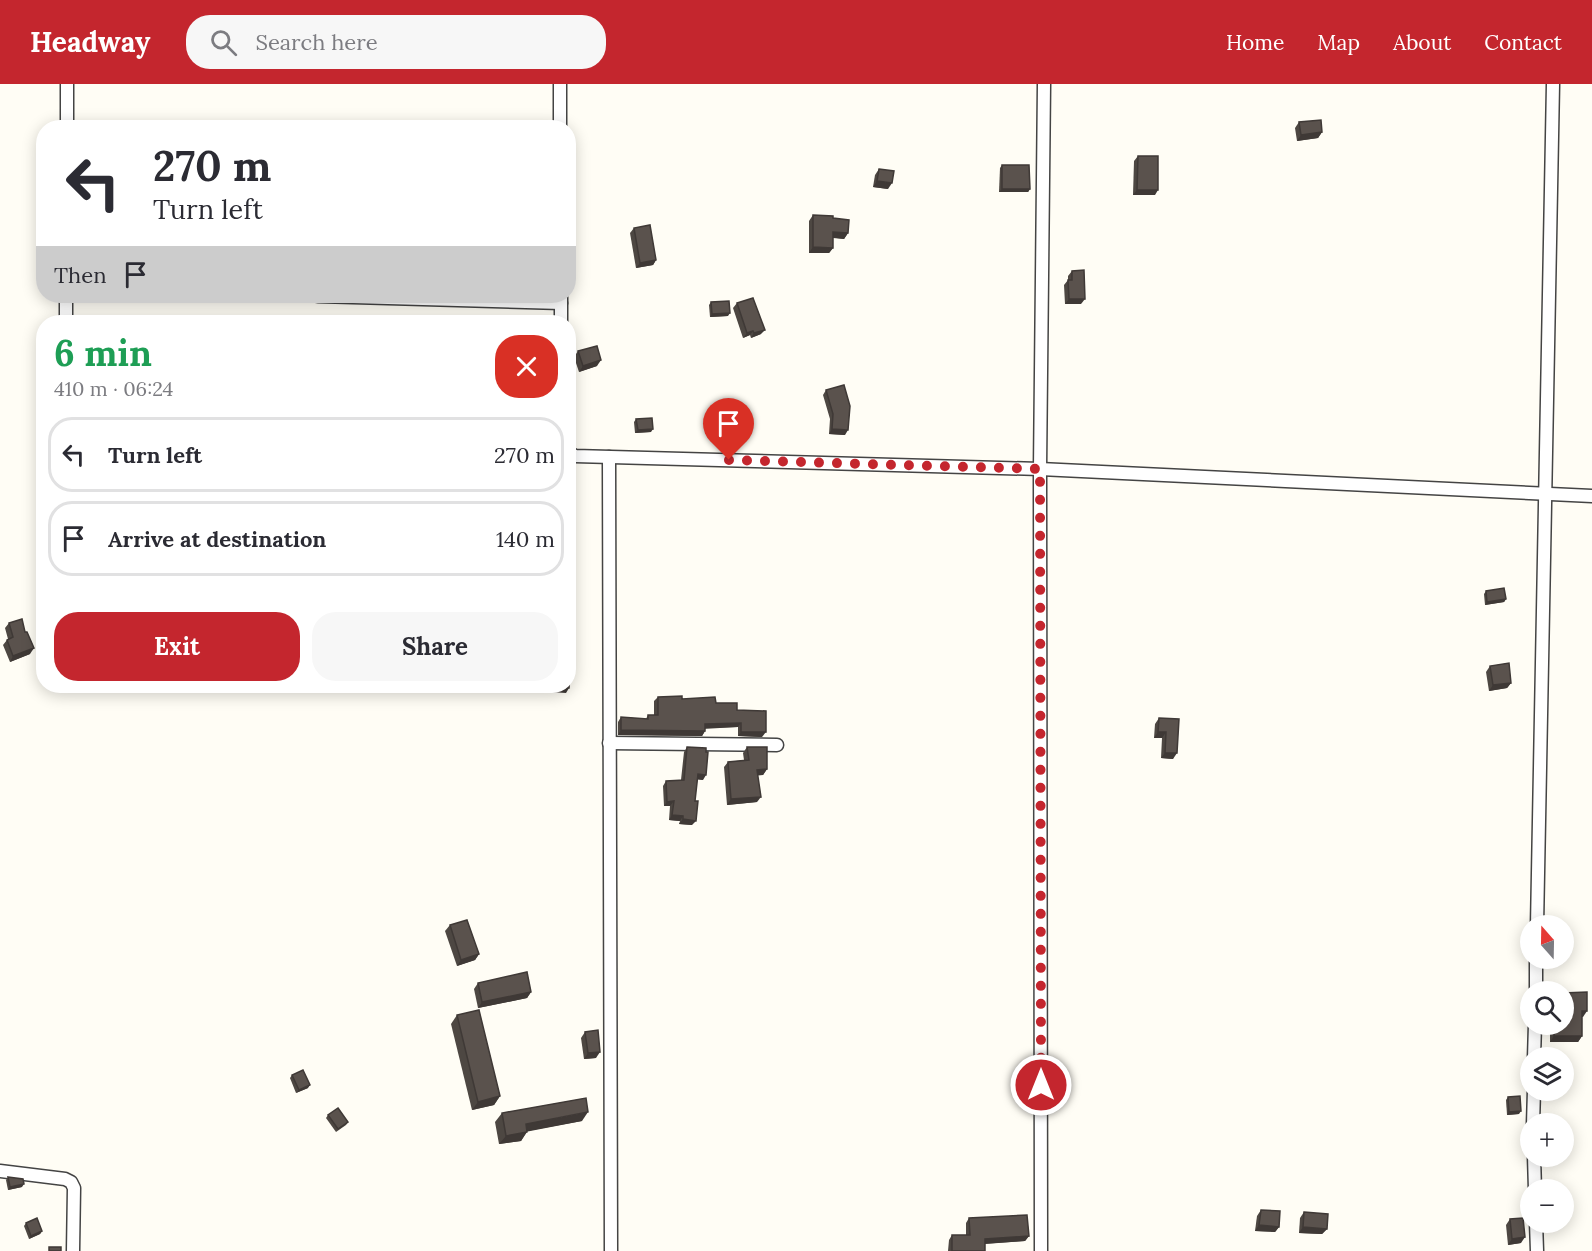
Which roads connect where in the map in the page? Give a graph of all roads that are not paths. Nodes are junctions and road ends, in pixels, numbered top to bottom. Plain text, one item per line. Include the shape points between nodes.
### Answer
1 (67, 84) edge
2 (560, 84) edge
3 (1044, 84) edge
4 (1553, 84) edge
5 (67, 120) edge
6 (560, 120) edge
7 (576, 456) edge
8 (609, 457) junction
9 (1040, 469) junction
10 (1545, 495) junction
11 (1592, 496) edge
12 (609, 743) junction
13 (777, 746) dead end
14 (1537, 915) edge
15 (0, 1171) edge
16 (1536, 1233) edge
17 (73, 1251) edge
18 (611, 1251) edge
19 (1041, 1251) edge
20 (1537, 1251) edge

1 - 5 street
2 - 6 street
3 - 9 street
4 - 10 street
7 - 8 street
8 - 9 street
8 - 12 street
9 - 10 street
9 - 19 street
10 - 11 street
10 - 14 street
12 - 13 street
12 - 18 street
15 - 17 street via 71,1182
16 - 20 street

